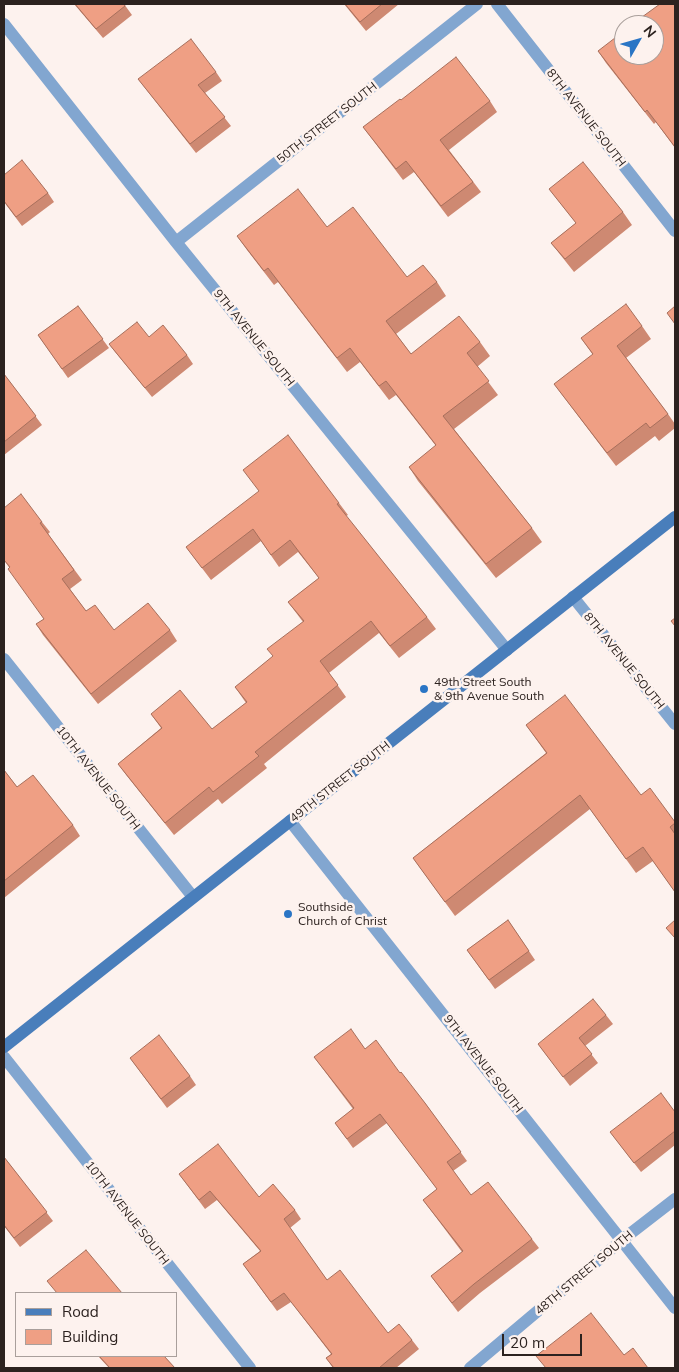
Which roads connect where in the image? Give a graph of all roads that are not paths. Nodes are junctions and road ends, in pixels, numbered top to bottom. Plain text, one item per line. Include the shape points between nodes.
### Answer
1 (477, 4) edge
2 (497, 4) edge
3 (4, 24) edge
4 (675, 231) edge
5 (176, 242) junction
6 (675, 517) edge
7 (573, 598) junction
8 (507, 650) junction
9 (4, 659) edge
10 (675, 724) edge
11 (290, 821) junction
12 (193, 897) junction
13 (4, 1047) edge
14 (4, 1057) edge
15 (675, 1199) edge
16 (622, 1240) junction
17 (675, 1308) edge
18 (250, 1368) edge
19 (470, 1368) edge

1 - 5 street, 50TH STREET SOUTH
2 - 4 street, 8TH AVENUE SOUTH
3 - 5 street, 9TH AVENUE SOUTH
5 - 8 street, 9TH AVENUE SOUTH
6 - 7 main road, 49TH STREET SOUTH
7 - 8 main road, 49TH STREET SOUTH
7 - 10 street, 8TH AVENUE SOUTH
8 - 11 main road, 49TH STREET SOUTH
9 - 12 street, 10TH AVENUE SOUTH
11 - 12 main road, 49TH STREET SOUTH
11 - 16 street, 9TH AVENUE SOUTH
12 - 13 main road, 49TH STREET SOUTH
14 - 18 street, 10TH AVENUE SOUTH
15 - 16 street, 48TH STREET SOUTH
16 - 17 street, 9TH AVENUE SOUTH
16 - 19 street, 48TH STREET SOUTH

